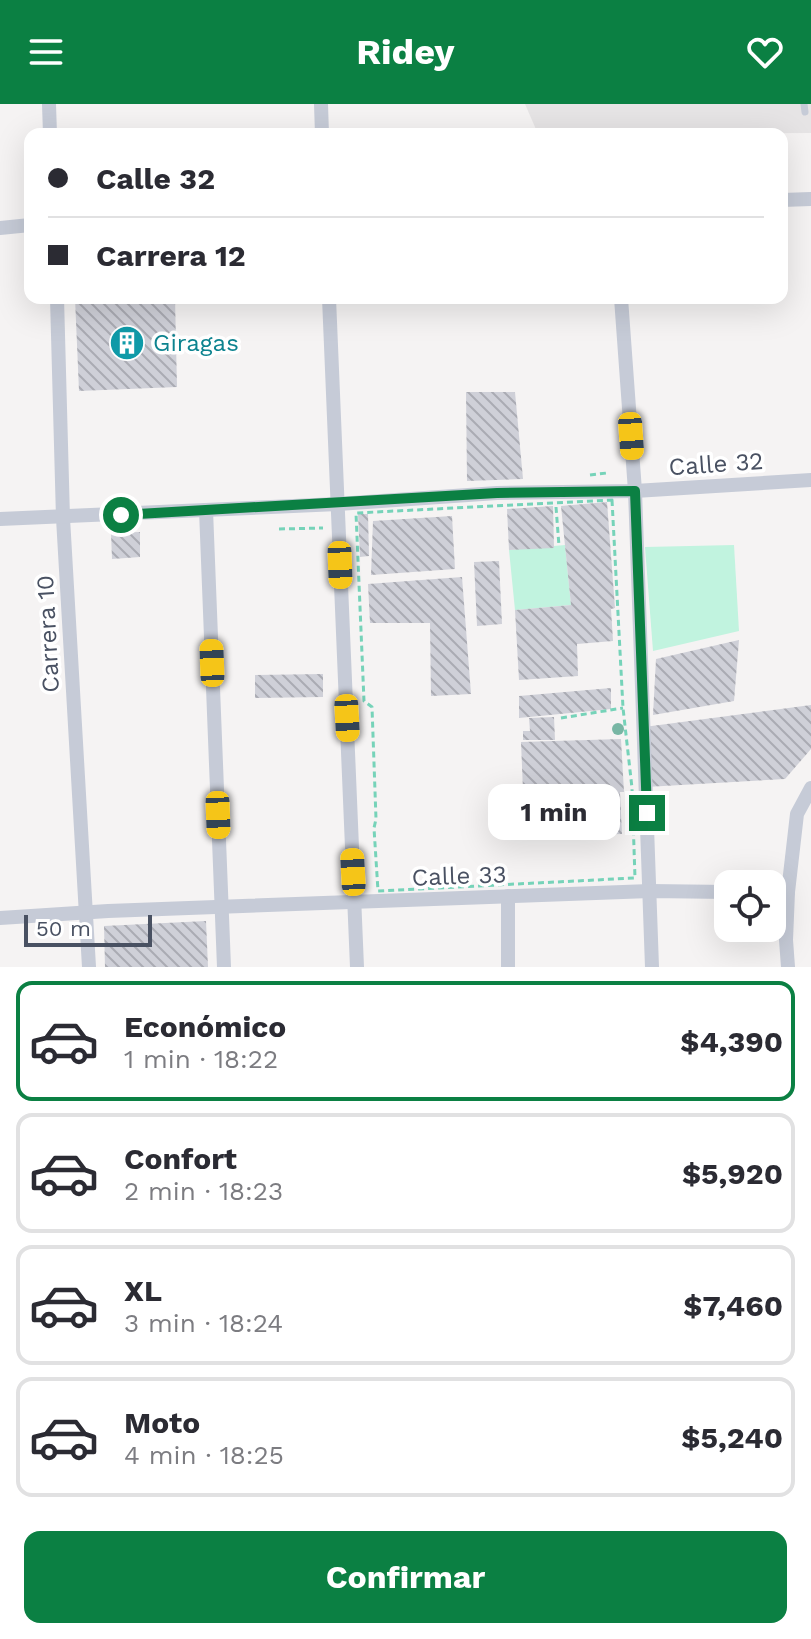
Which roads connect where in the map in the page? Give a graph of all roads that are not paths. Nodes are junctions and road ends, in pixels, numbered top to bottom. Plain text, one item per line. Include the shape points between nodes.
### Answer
1 (49, 104) edge
2 (321, 104) edge
3 (50, 128) edge
4 (322, 128) edge
5 (811, 199) edge
6 (788, 200) edge
7 (24, 226) edge
8 (0, 228) edge
9 (57, 304) edge
10 (329, 304) edge
11 (621, 304) edge
12 (811, 480) edge
13 (635, 491) junction
14 (338, 504) junction
15 (206, 510) junction
16 (63, 518) junction
17 (0, 519) edge
18 (811, 788) edge
19 (650, 891) junction
20 (714, 892) edge
21 (788, 892) joint
22 (508, 896) junction
23 (354, 902) junction
24 (222, 907) junction
25 (85, 912) junction
26 (0, 918) edge
27 (89, 967) edge
28 (224, 967) edge
29 (357, 967) edge
30 (508, 967) edge
31 (652, 967) edge
32 (788, 967) edge

1 - 3 street
2 - 4 street
5 - 6 street
7 - 8 street
9 - 16 street, Carrera 10
10 - 14 street
11 - 13 street
12 - 13 street, Calle 32
13 - 14 street, Calle 32 via 497,493
13 - 19 street
14 - 15 street, Calle 32
14 - 23 street
15 - 16 street, Calle 32
15 - 24 street
16 - 17 street, Calle 32
16 - 25 street, Carrera 10
18 - 21 street via 797,814
19 - 20 street, Calle 33
19 - 22 street, Calle 33
19 - 31 street
21 - 32 street
22 - 23 street, Calle 33
22 - 30 street
23 - 24 street, Calle 33
23 - 29 street
24 - 25 street, Calle 33
24 - 28 street
25 - 26 street, Calle 33
25 - 27 street, Carrera 10

